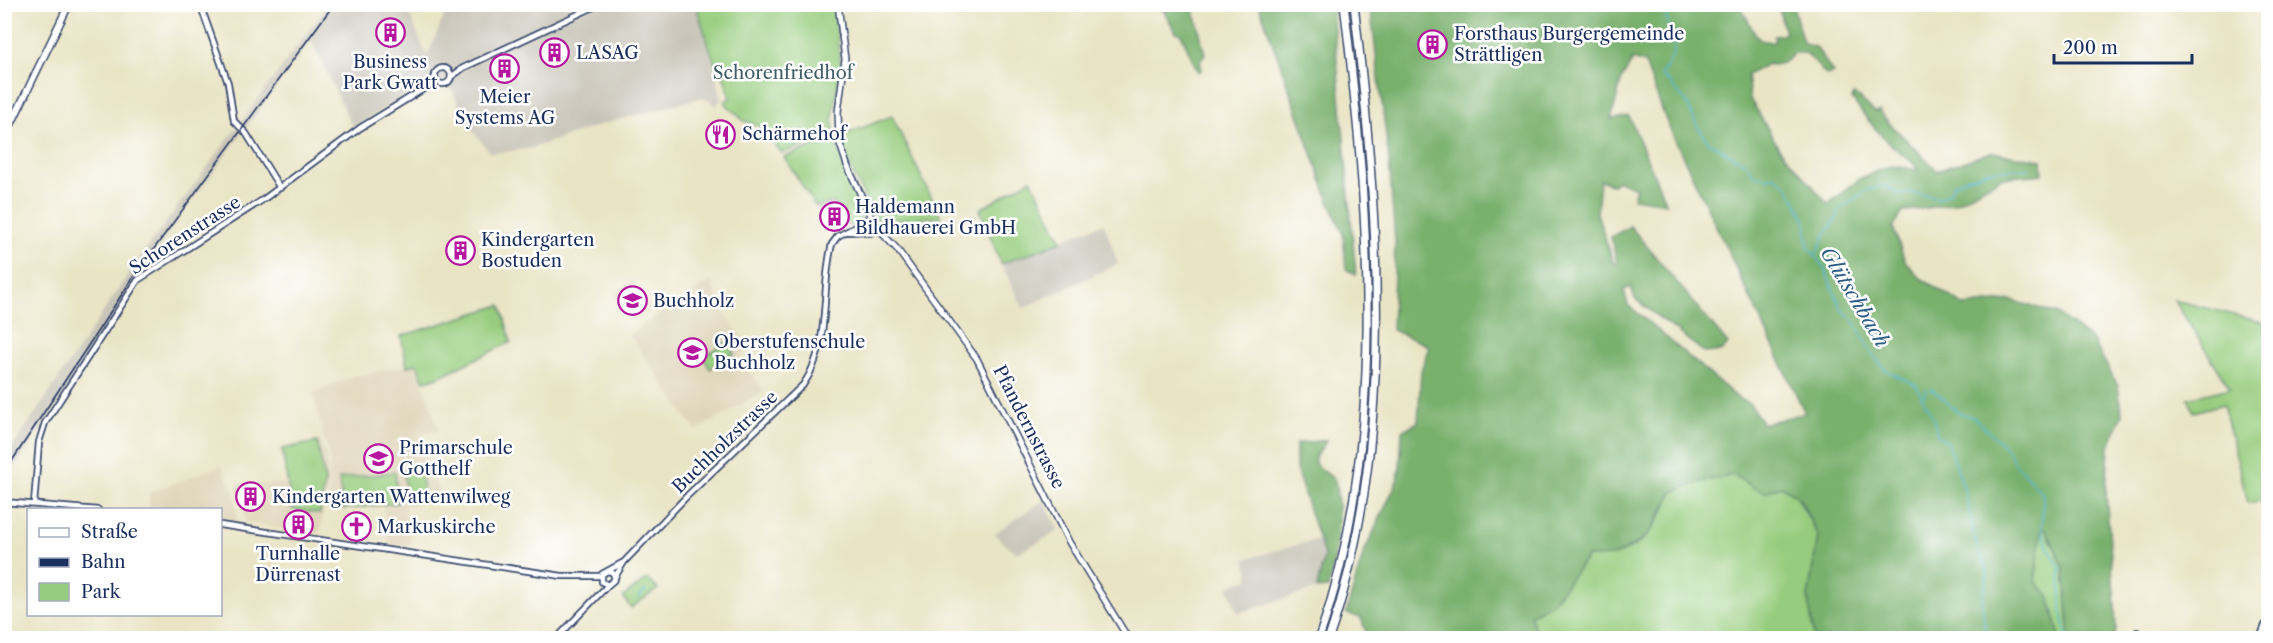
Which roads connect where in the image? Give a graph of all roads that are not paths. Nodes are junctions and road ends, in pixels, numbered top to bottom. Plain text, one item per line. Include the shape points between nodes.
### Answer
1 (69, 4) edge
2 (200, 4) edge
3 (600, 4) edge
4 (838, 4) edge
5 (1344, 4) edge
6 (1354, 4) edge
7 (463, 68) junction
8 (447, 69) junction
9 (435, 77) junction
10 (451, 77) junction
11 (441, 84) junction
12 (425, 88) junction
13 (4, 139) edge
14 (280, 188) junction
15 (865, 206) junction
16 (872, 219) junction
17 (863, 222) junction
18 (876, 227) junction
19 (849, 232) junction
20 (868, 232) junction
21 (887, 239) junction
22 (4, 502) edge
23 (34, 504) junction
24 (77, 508) edge
25 (222, 525) edge
26 (624, 562) junction
27 (608, 571) junction
28 (615, 578) junction
29 (601, 579) junction
30 (608, 585) junction
31 (596, 595) junction
32 (2268, 618) edge
33 (557, 639) edge
34 (1128, 639) edge
35 (1319, 639) edge
36 (1329, 639) edge
37 (2128, 639) edge
38 (2149, 639) edge
39 (2260, 639) edge

1 - 13 main road
2 - 14 street via 228,83 234,121 246,133
3 - 7 street
4 - 15 main road, Pfandernstrasse via 846,59 838,134
5 - 35 highway via 1362,186 1364,375 1352,515
6 - 36 highway via 1372,194 1374,375 1360,516 1346,585
7 - 8 street
7 - 10 street
8 - 9 street via 439,70
8 - 10 street
9 - 11 street
9 - 12 street, Schorenstrasse
10 - 11 street
11 - 12 street, Schorenstrasse
12 - 14 street, Schorenstrasse via 355,132
14 - 23 street, Schorenstrasse via 132,286 45,423 39,442
15 - 16 main road, Pfandernstrasse
15 - 17 main road
16 - 17 main road
16 - 18 main road, Pfandernstrasse
17 - 19 street, Buchholzstrasse
17 - 20 main road
18 - 20 main road
18 - 21 main road, Pfandernstrasse
19 - 20 street
19 - 26 street, Buchholzstrasse via 837,237 831,246 820,346 806,381 743,439
20 - 21 main road, Pfandernstrasse
21 - 34 main road, Pfandernstrasse via 977,359 1069,542
22 - 23 street
23 - 24 street
25 - 29 street
26 - 27 street, Buchholzstrasse
26 - 28 street, Buchholzstrasse
27 - 28 street
27 - 29 street, Buchholzstrasse
28 - 30 street, Buchholzstrasse
29 - 30 street
29 - 31 street
30 - 31 street
31 - 33 street
32 - 39 street
37 - 38 street via 2138,633

